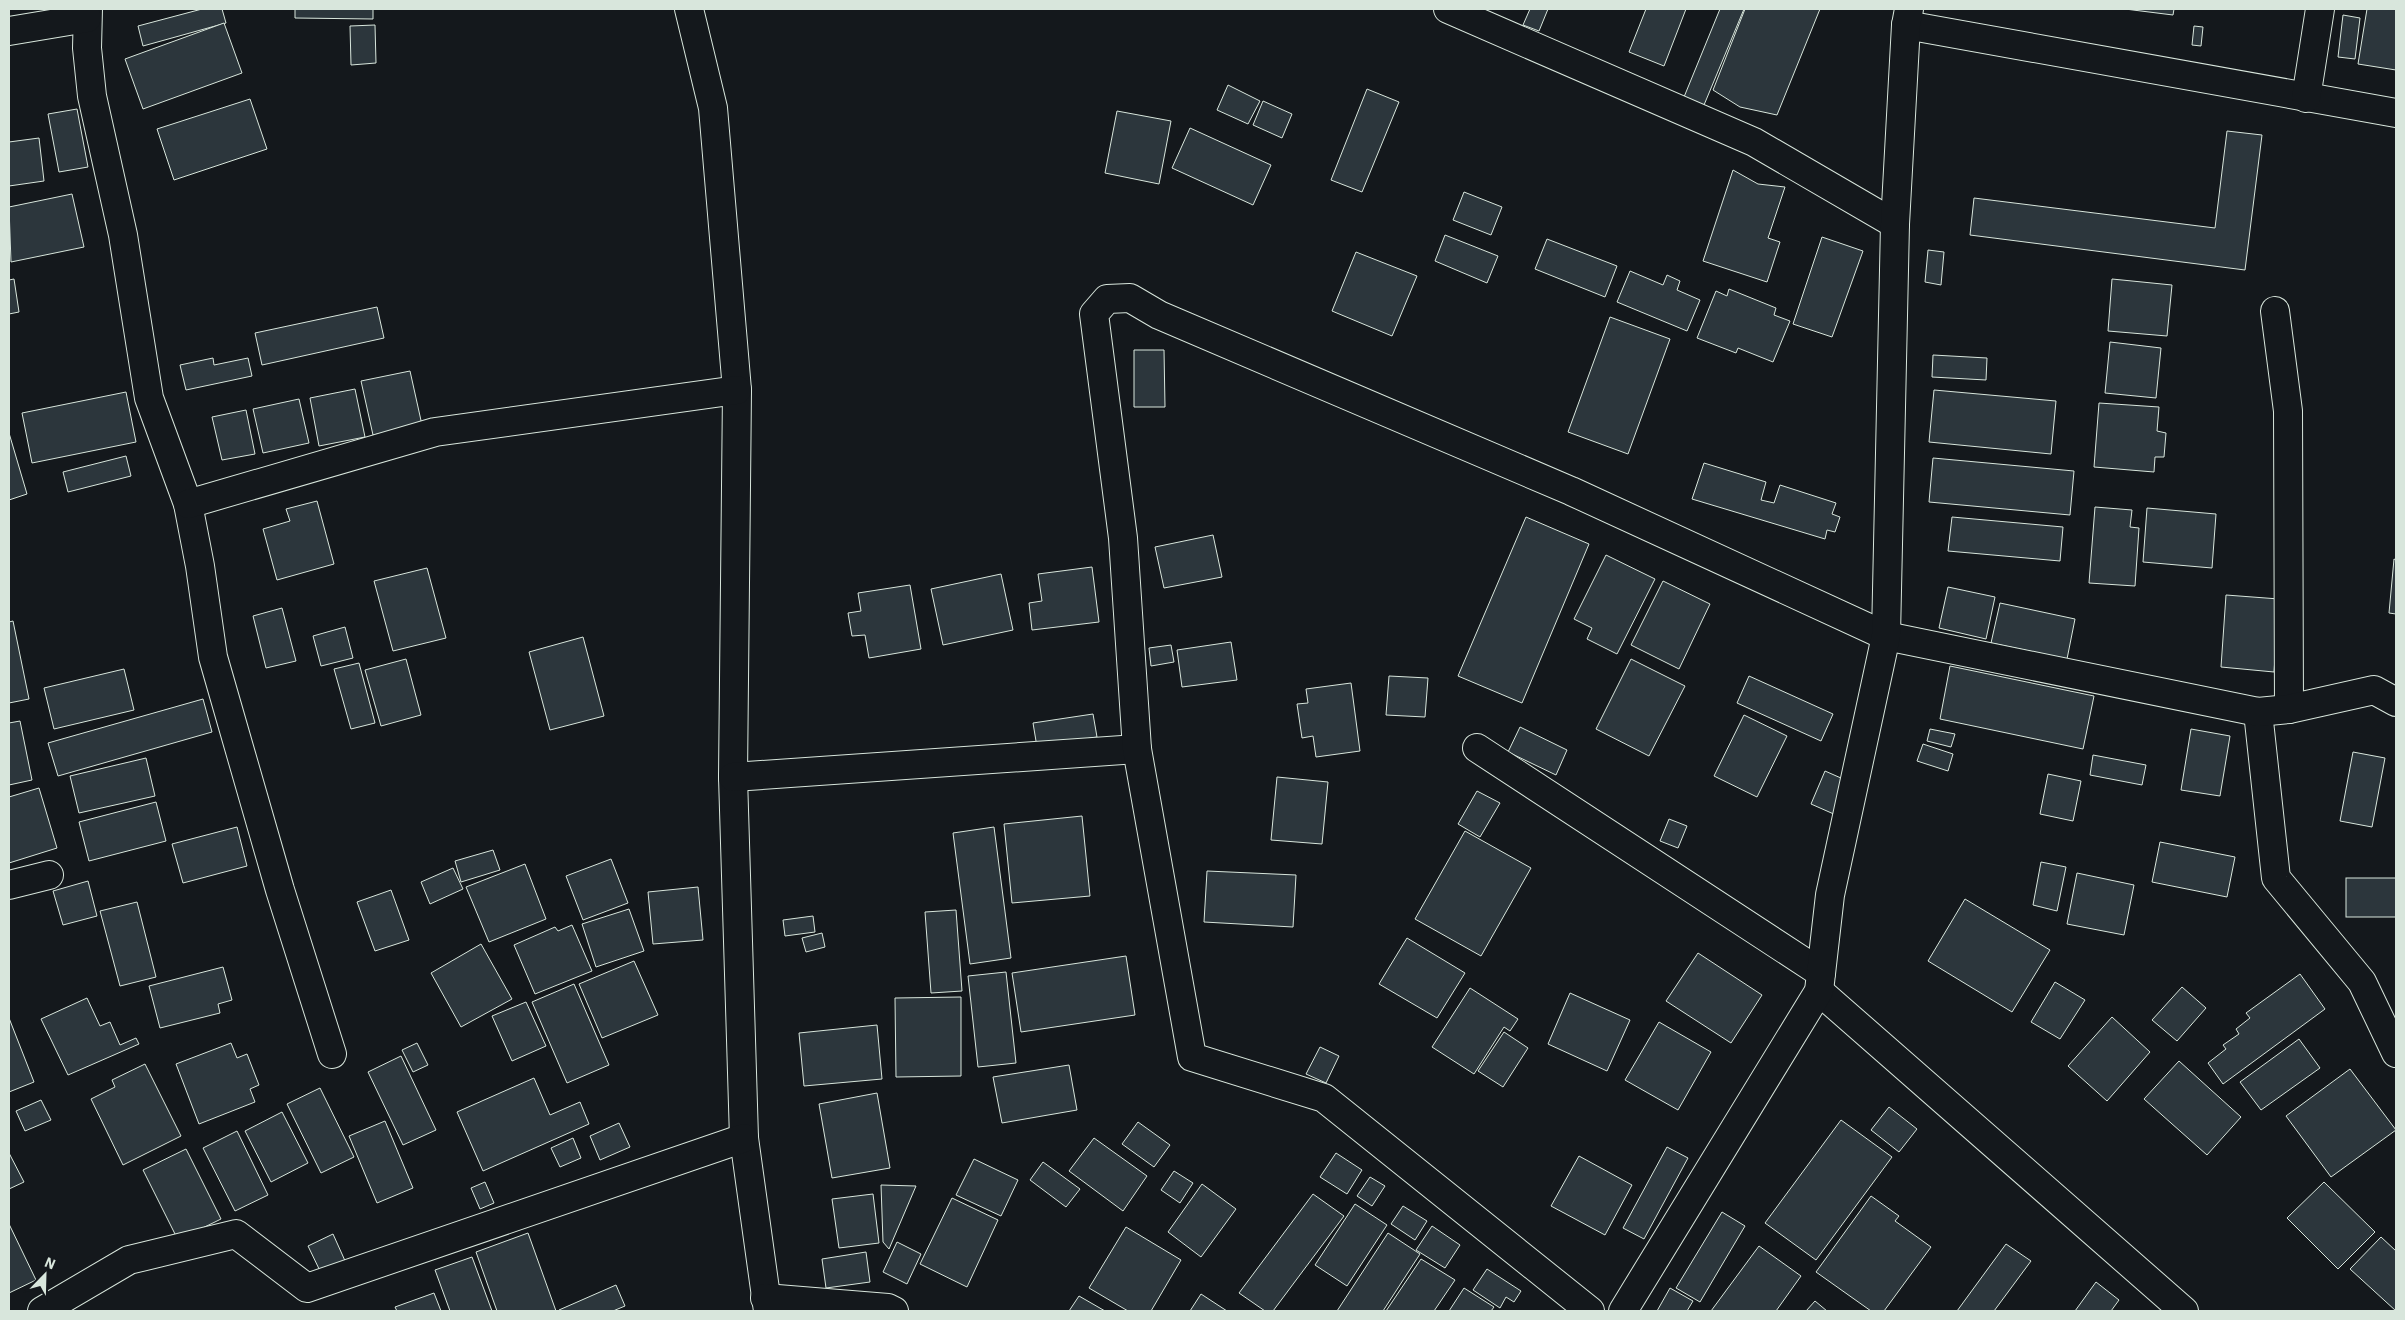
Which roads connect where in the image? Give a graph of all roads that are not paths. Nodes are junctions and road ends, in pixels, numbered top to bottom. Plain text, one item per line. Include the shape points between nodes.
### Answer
1 (689, 9) edge
2 (1448, 9) edge
3 (2320, 9) edge
4 (88, 13) edge
5 (1908, 17) edge
6 (9, 31) edge
7 (2306, 98) junction
8 (2396, 113) edge
9 (1895, 224) junction
10 (2274, 311) dead end
11 (737, 390) junction
12 (188, 504) junction
13 (1886, 636) junction
14 (2396, 702) edge
15 (2289, 709) junction
16 (2258, 712) junction
17 (1477, 748) dead end
18 (1137, 749) junction
19 (733, 777) junction
20 (49, 875) dead end
21 (9, 885) edge
22 (1820, 982) junction
23 (2396, 1053) edge
24 (332, 1054) dead end
25 (744, 1138) junction
26 (767, 1304) edge
27 (42, 1311) edge
28 (894, 1311) edge
29 (1590, 1311) edge
30 (1623, 1311) edge
31 (2184, 1311) edge

1 - 11 street via 713,108
2 - 9 street via 1754,142
3 - 7 street
4 - 6 street
4 - 12 street via 87,48 92,96 123,235 149,398
5 - 7 street
5 - 9 street
7 - 8 street
9 - 13 street
10 - 15 street via 2288,411
11 - 12 street via 435,432
11 - 19 street
12 - 24 street via 213,657 280,890
13 - 16 street
13 - 18 street via 1571,491 1159,315 1130,298 1107,299 1094,314 1123,538
13 - 22 street via 1830,896
14 - 15 street via 2374,690
15 - 16 street
16 - 23 street via 2276,878 2362,982
17 - 22 street
18 - 19 street
18 - 29 street via 1192,1057 1324,1098
19 - 25 street
20 - 21 street
22 - 30 street
22 - 31 street
25 - 26 street
25 - 27 street via 307,1288 236,1234 129,1260
26 - 28 street via 888,1308

